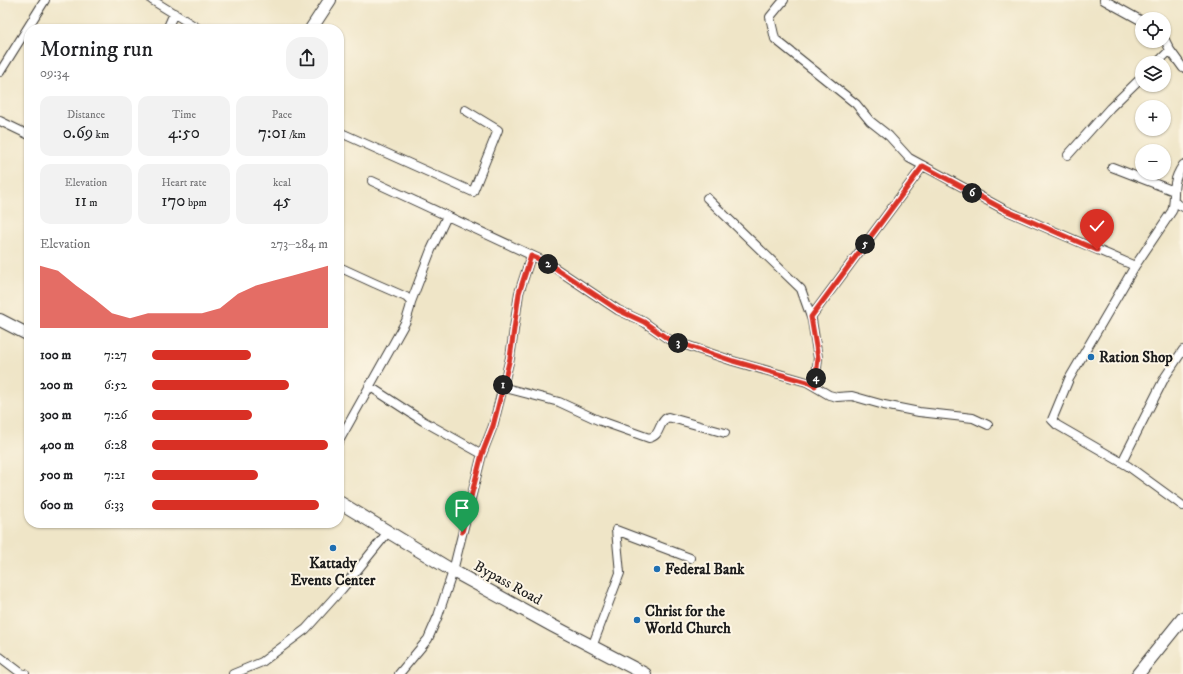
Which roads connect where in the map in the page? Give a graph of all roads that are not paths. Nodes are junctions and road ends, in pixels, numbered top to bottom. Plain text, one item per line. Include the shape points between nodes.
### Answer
1 (152, 0) edge
2 (330, 0) edge
3 (784, 0) edge
4 (1104, 0) edge
5 (42, 1) edge
6 (174, 13) junction
7 (1135, 17) edge
8 (28, 24) edge
9 (169, 24) edge
10 (192, 24) edge
11 (314, 24) edge
12 (24, 31) edge
13 (1170, 50) joint
14 (1164, 56) edge
15 (1183, 68) edge
16 (0, 72) edge
17 (1135, 84) edge
18 (465, 110) dead end
19 (0, 121) edge
20 (24, 133) edge
21 (344, 134) edge
22 (1068, 155) dead end
23 (1183, 165) edge
24 (923, 166) junction
25 (1112, 167) dead end
26 (372, 181) dead end
27 (1174, 191) junction
28 (707, 198) dead end
29 (1174, 202) junction
30 (1183, 207) edge
31 (447, 216) junction
32 (531, 256) junction
33 (1135, 266) junction
34 (344, 269) edge
35 (411, 302) junction
36 (811, 317) junction
37 (0, 320) edge
38 (24, 332) edge
39 (1183, 350) edge
40 (369, 386) junction
41 (815, 386) junction
42 (502, 387) junction
43 (988, 425) dead end
44 (344, 432) edge
45 (725, 433) dead end
46 (482, 454) junction
47 (1122, 462) junction
48 (344, 505) edge
49 (1183, 506) edge
50 (388, 532) junction
51 (690, 558) dead end
52 (453, 571) junction
53 (1183, 618) edge
54 (592, 647) junction
55 (0, 657) edge
56 (25, 674) edge
57 (233, 674) edge
58 (399, 674) edge
59 (645, 674) edge
60 (1138, 674) edge

1 - 6 street
2 - 11 main road
3 - 24 street via 770,17 775,39 856,104 909,158
4 - 7 street
5 - 8 street
6 - 9 street
6 - 10 street
12 - 16 street
13 - 14 street
13 - 15 street
17 - 22 street
18 - 21 street via 498,130 473,192
19 - 20 street
23 - 27 street via 1178,173
24 - 33 street via 1005,210
24 - 36 street
25 - 27 street
26 - 31 street
27 - 29 street
28 - 36 street via 801,289
29 - 30 street
29 - 33 street via 1172,212
31 - 32 street
31 - 35 street
32 - 41 street via 546,262 618,310 644,322 668,339
32 - 42 street via 519,293 510,358
33 - 47 street via 1069,379 1052,420
34 - 35 street via 406,297
35 - 40 street via 406,321
36 - 41 street via 818,358
37 - 38 main road
39 - 47 street via 1165,377
40 - 44 street
40 - 46 street via 423,421
41 - 43 street via 837,397 852,396 919,412 973,418
42 - 45 street via 559,402 598,420 649,438 657,434 662,422 668,417
42 - 46 street via 493,426
46 - 52 street
47 - 49 street
48 - 50 main road, Bypass Road
50 - 52 main road, Bypass Road
50 - 57 street via 306,629 262,662
51 - 54 street via 616,530 620,573
52 - 54 main road, Bypass Road
52 - 58 street via 428,639
53 - 60 main road
54 - 59 main road, Bypass Road
55 - 56 street

